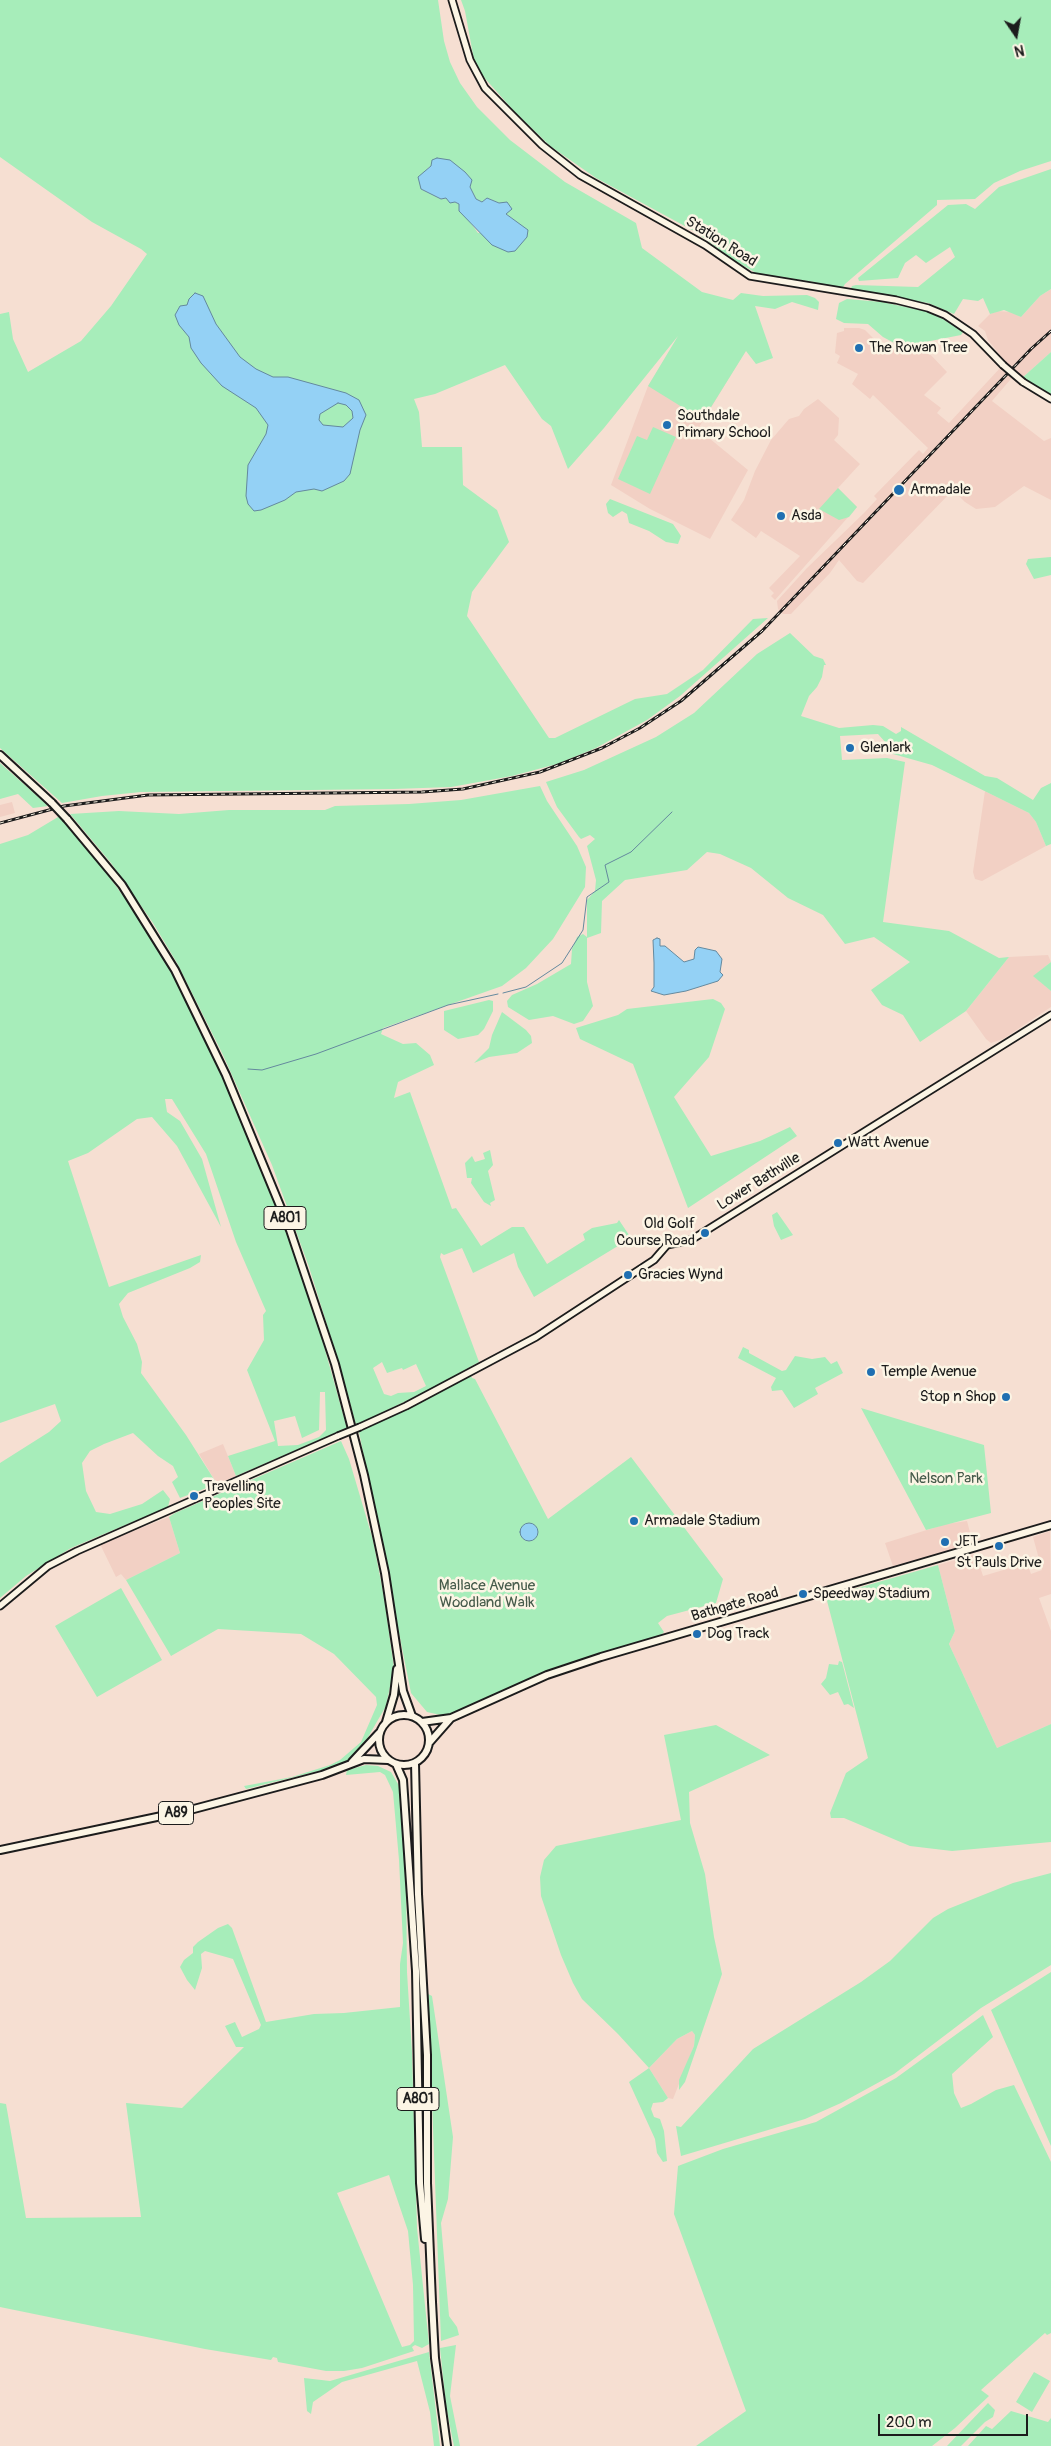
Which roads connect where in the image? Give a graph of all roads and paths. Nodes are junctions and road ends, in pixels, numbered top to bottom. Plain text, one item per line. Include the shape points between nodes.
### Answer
1 (452, 0) edge
2 (1051, 399) edge
3 (0, 755) edge
4 (1051, 1015) edge
5 (1051, 1526) edge
6 (0, 1606) edge
7 (398, 1660) junction
8 (412, 1716) junction
9 (451, 1718) junction
10 (386, 1722) junction
11 (422, 1722) junction
12 (380, 1732) junction
13 (429, 1744) junction
14 (388, 1760) junction
15 (349, 1764) junction
16 (396, 1764) junction
17 (414, 1764) junction
18 (0, 1850) edge
19 (432, 2302) junction
20 (447, 2446) edge

1 - 2 main road, Station Road, bridge via 470,60 485,88 542,145 580,175 705,245 750,276 896,300 945,315 973,334 1023,382
3 - 7 main road, A801, bridge via 52,803 122,885 175,970 260,1152 335,1364 375,1524
4 - 6 main road, Lower Bathville, bridge via 691,1240 667,1245 654,1260 536,1338 406,1406 77,1551 48,1566
5 - 9 main road, Bathgate Road via 602,1657 547,1676
7 - 8 main road, A801 via 403,1691
7 - 10 main road, A801 via 394,1695
8 - 10 main road via 399,1715
8 - 11 main road
9 - 11 main road, Bathgate Road
9 - 13 main road, Bathgate Road
10 - 12 main road, A89
11 - 13 main road
12 - 14 main road via 379,1746
12 - 15 main road, A89
13 - 17 main road via 423,1757
14 - 15 main road, A89 via 364,1759
14 - 16 main road, A89
15 - 18 main road, A89 via 322,1775 190,1810
16 - 17 main road, A89
16 - 19 main road, A801 via 403,1780 408,1834 416,1971 420,2183
17 - 19 main road, A801 via 427,2055 427,2183
19 - 20 main road, A801 via 435,2358

